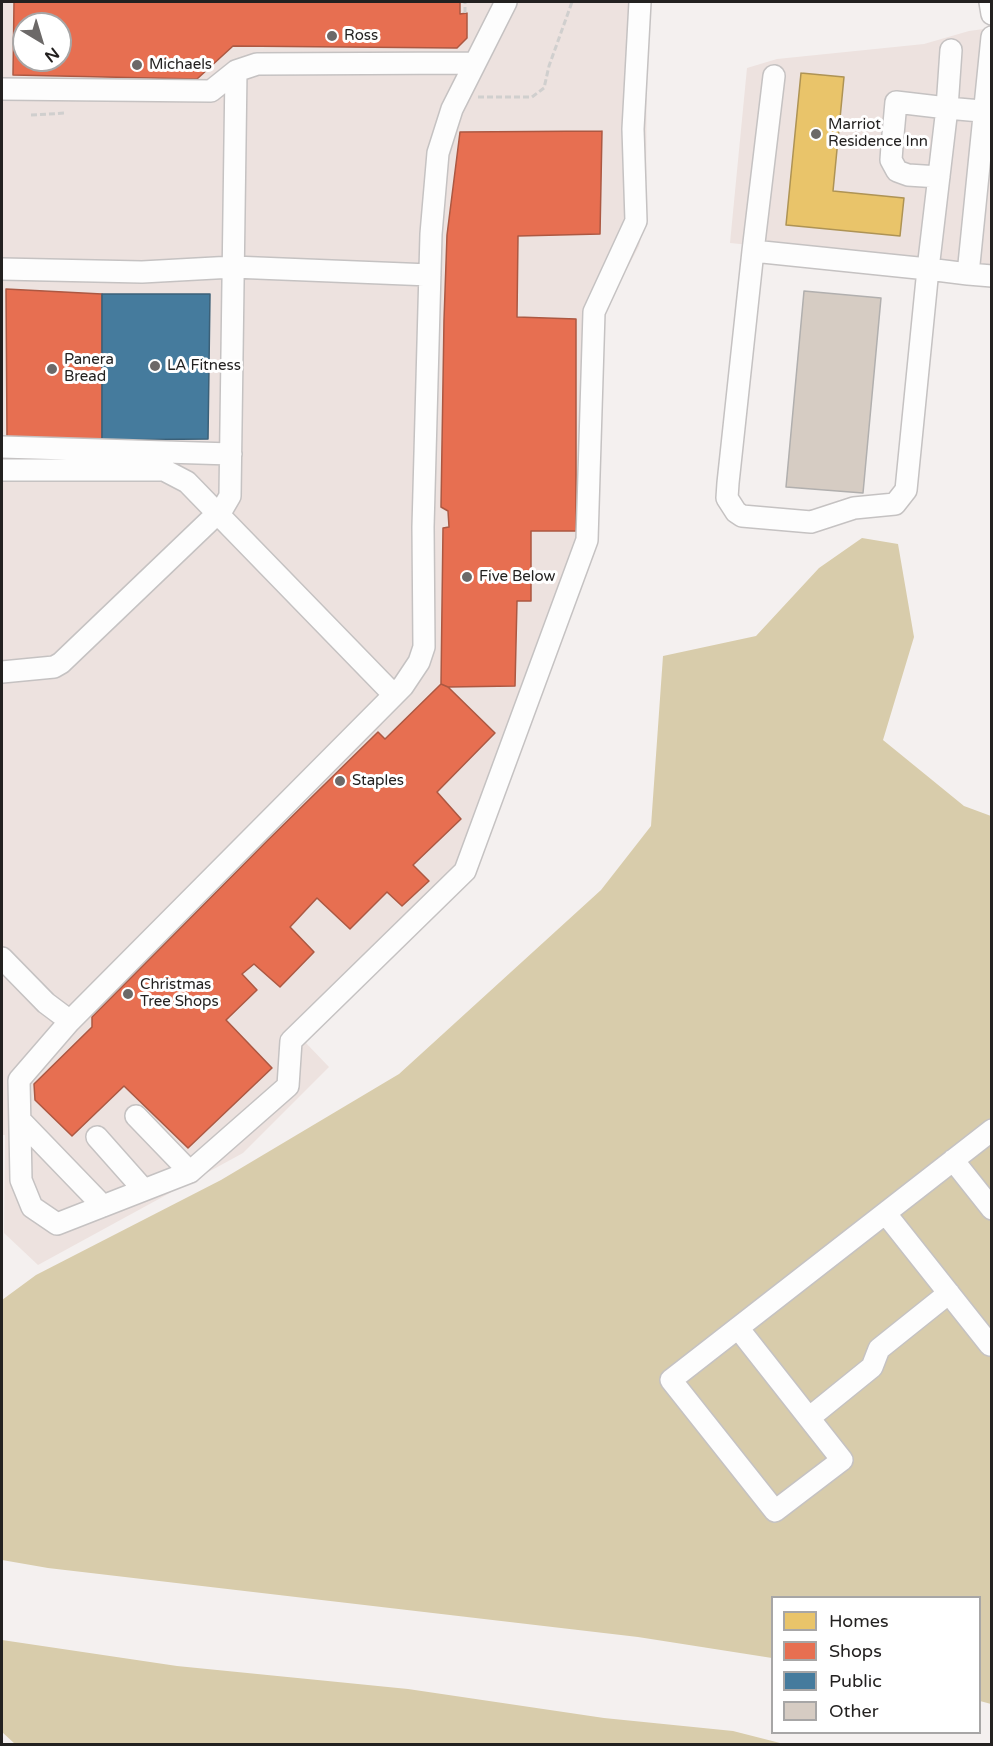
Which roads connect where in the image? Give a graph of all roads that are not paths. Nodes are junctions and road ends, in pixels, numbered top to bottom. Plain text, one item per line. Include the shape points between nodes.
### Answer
1 (506, 2) edge
2 (640, 2) edge
3 (990, 2) edge
4 (992, 14) edge
5 (992, 37) edge
6 (951, 50) dead end
7 (474, 63) junction
8 (236, 71) junction
9 (774, 76) dead end
10 (2, 88) edge
11 (946, 108) junction
12 (988, 112) edge
13 (939, 177) junction
14 (753, 251) junction
15 (233, 267) junction
16 (2, 269) edge
17 (928, 269) junction
18 (968, 274) junction
19 (430, 275) junction
20 (992, 276) edge
21 (2, 447) edge
22 (108, 460) junction
23 (231, 460) junction
24 (164, 470) junction
25 (2, 471) edge
26 (216, 514) junction
27 (2, 672) edge
28 (394, 695) junction
29 (2, 958) edge
30 (70, 1021) junction
31 (136, 1116) dead end
32 (20, 1120) junction
33 (992, 1130) edge
34 (97, 1137) dead end
35 (953, 1160) junction
36 (190, 1172) junction
37 (144, 1190) junction
38 (103, 1206) junction
39 (992, 1209) edge
40 (886, 1214) junction
41 (949, 1293) junction
42 (738, 1329) junction
43 (992, 1344) edge
44 (808, 1418) junction

1 - 7 street
2 - 36 street via 633,129 636,221 594,312 587,540 465,871 291,1041 288,1086
3 - 4 street
5 - 12 street
6 - 11 street
7 - 8 street via 257,64
7 - 19 street via 452,109 438,153
8 - 10 street via 211,91
8 - 15 street
9 - 14 street
11 - 12 street
11 - 13 street
11 - 13 street via 896,102 891,160 897,171
12 - 18 street
13 - 17 street
14 - 17 street
14 - 17 street via 727,498 742,516 811,522 854,508 895,504 901,498 906,490
15 - 16 street via 142,272
15 - 19 street
15 - 23 street
17 - 18 street
18 - 20 street
19 - 28 street via 424,647 419,663
21 - 22 street
22 - 23 street
22 - 24 street
22 - 25 street
23 - 24 street
23 - 26 street via 230,496
24 - 26 street via 187,482
26 - 27 street via 61,663
26 - 28 street
28 - 30 street
29 - 30 street via 46,1003
30 - 32 street via 19,1080
31 - 36 street
32 - 38 street
32 - 38 street via 21,1180 33,1207 57,1224
33 - 35 street
34 - 37 street
35 - 39 street
35 - 40 street
36 - 37 street
37 - 38 street
40 - 41 street
40 - 42 street
41 - 43 street
41 - 44 street via 879,1349 872,1367
42 - 44 street
42 - 44 street via 671,1380 775,1511 842,1460

